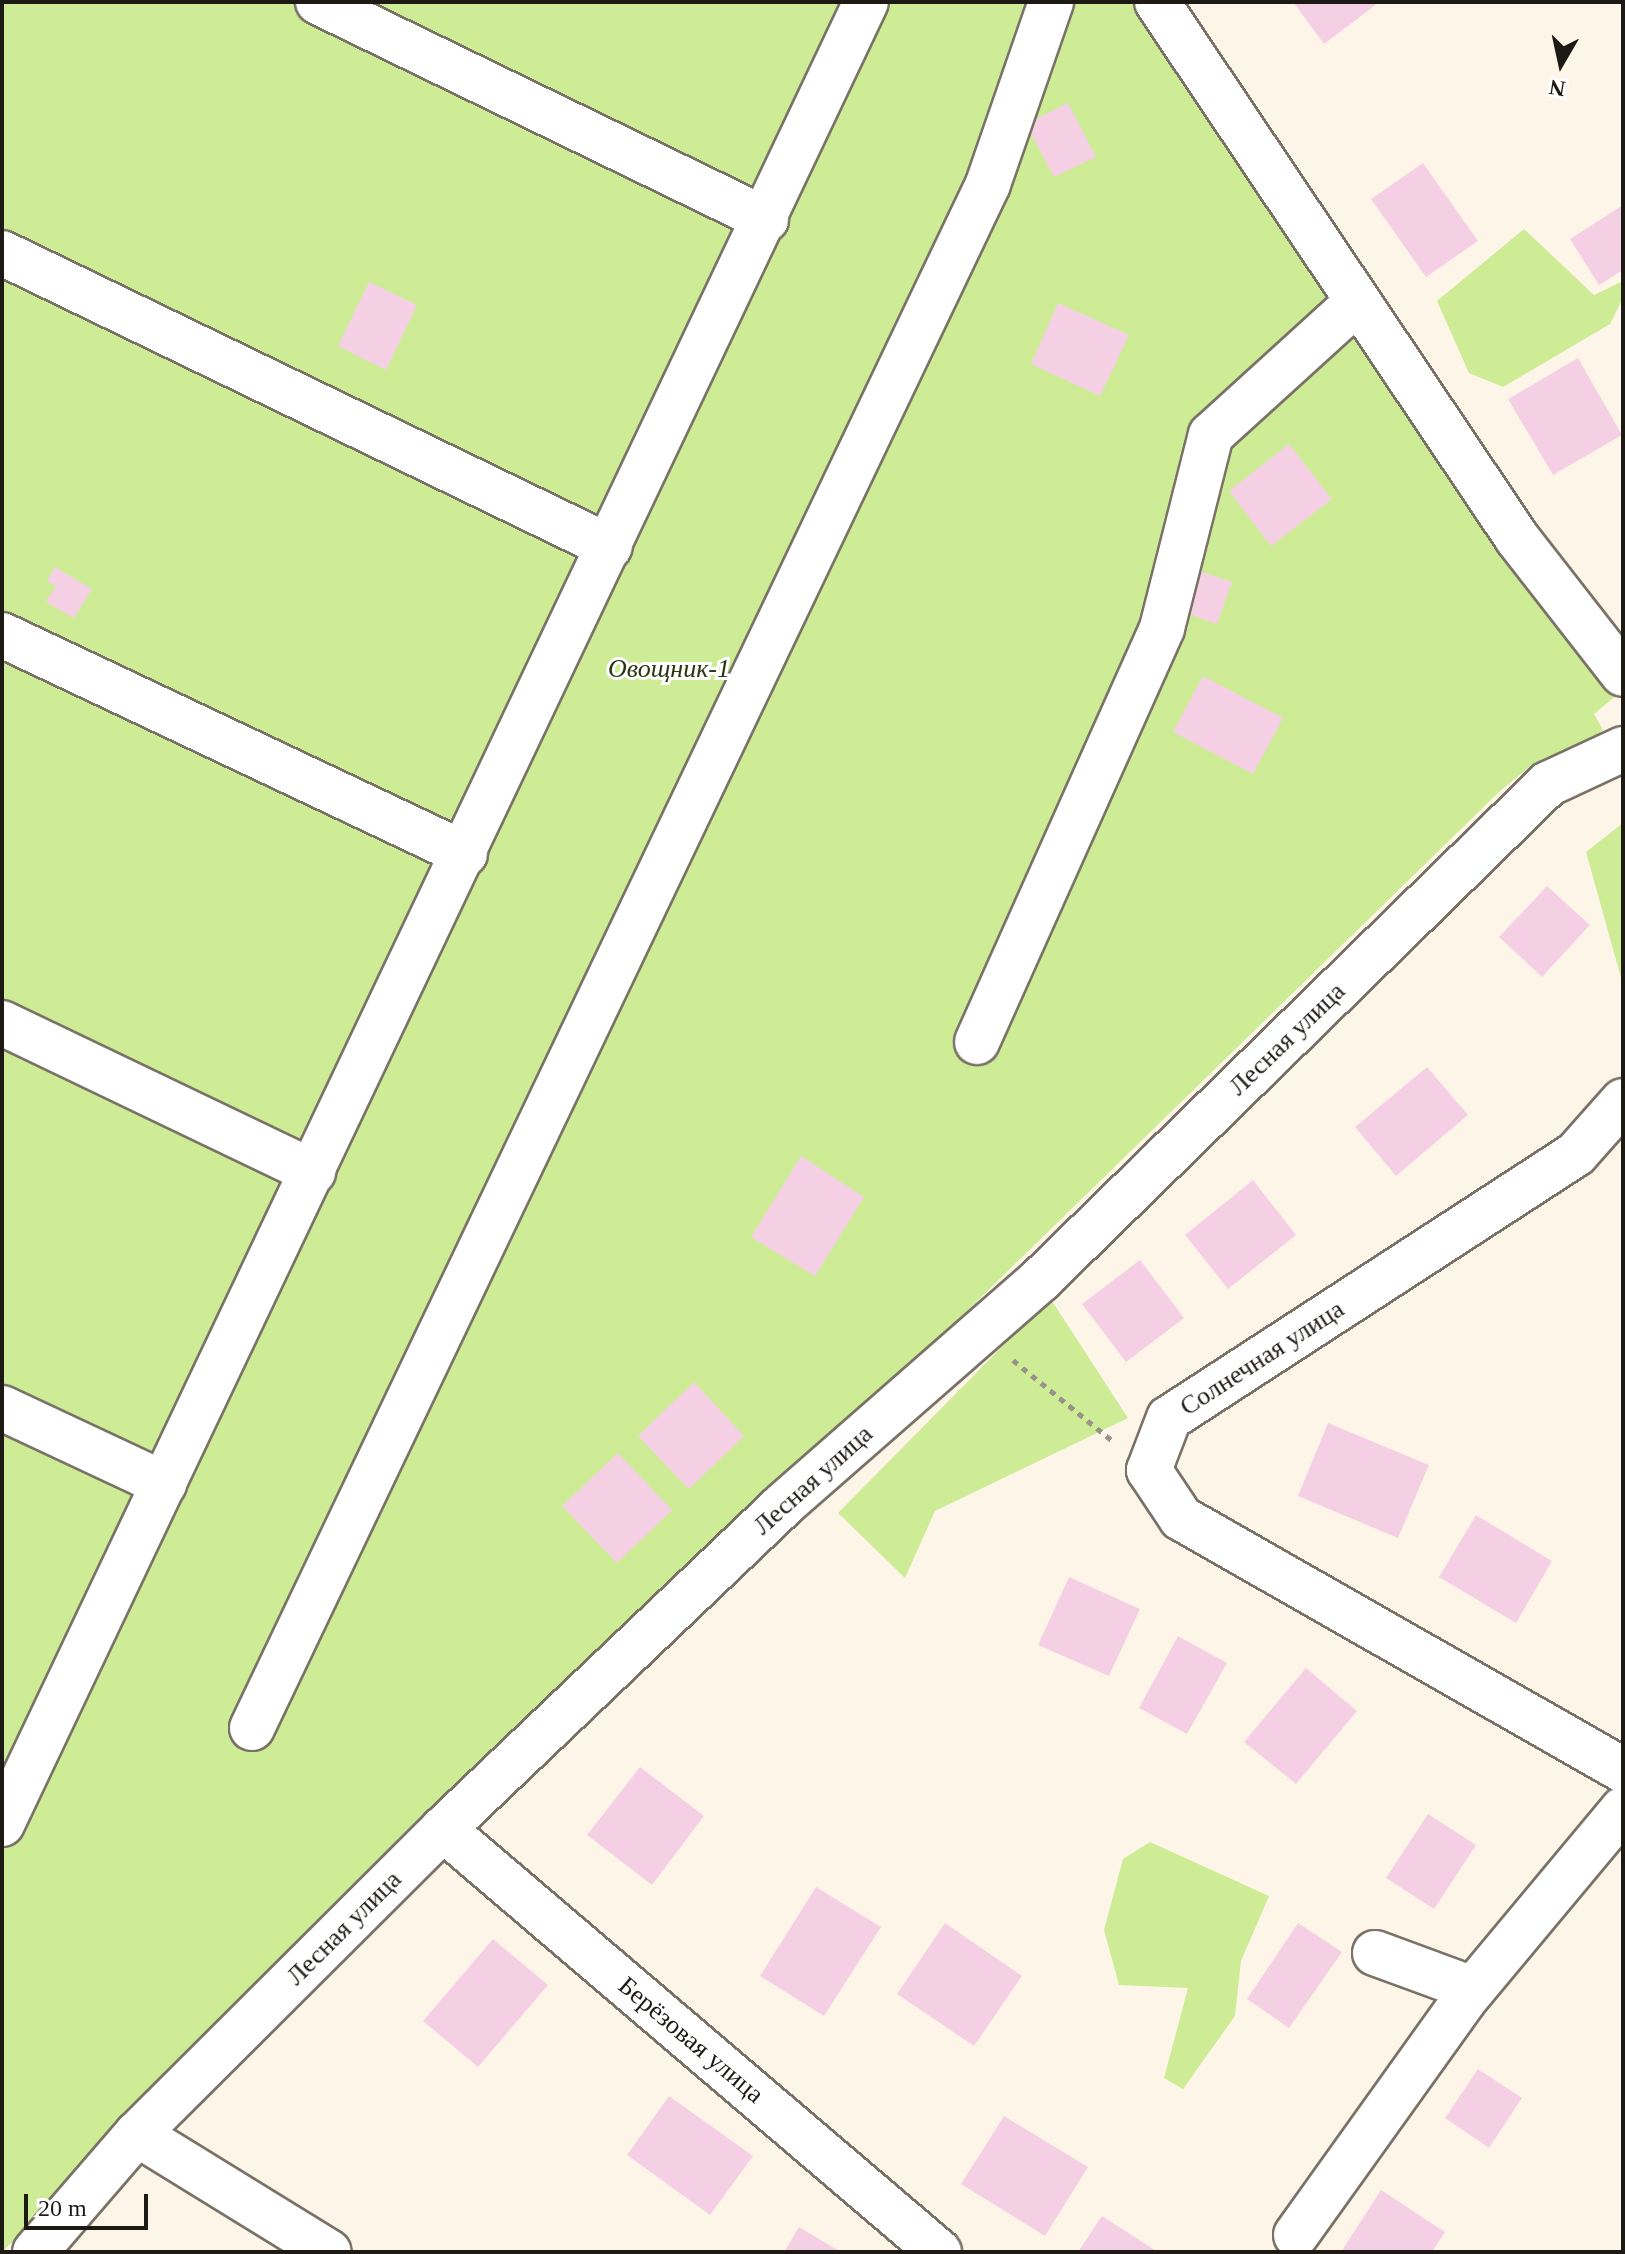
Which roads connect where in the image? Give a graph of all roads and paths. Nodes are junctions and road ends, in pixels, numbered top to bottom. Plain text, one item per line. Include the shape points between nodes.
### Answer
1 (318, 2) edge
2 (866, 2) edge
3 (1051, 2) edge
4 (1157, 2) edge
5 (766, 220) junction
6 (2, 253) edge
7 (1357, 302) junction
8 (610, 547) junction
9 (2, 635) edge
10 (1623, 674) edge
11 (1623, 749) edge
12 (465, 854) junction
13 (2, 1023) edge
14 (977, 1042) dead end
15 (1623, 1101) edge
16 (313, 1172) junction
17 (979, 1332) junction
18 (2, 1408) edge
19 (1149, 1470) junction
20 (164, 1484) junction
21 (252, 1728) dead end
22 (1623, 1770) edge
23 (6, 1805) edge
24 (1623, 1809) edge
25 (443, 1829) junction
26 (1375, 1953) dead end
27 (1473, 1989) junction
28 (137, 2134) junction
29 (1296, 2235) dead end
30 (35, 2252) edge
31 (329, 2252) edge
32 (939, 2252) edge

1 - 5 street
2 - 5 street
3 - 21 street via 988,184
4 - 7 street
5 - 8 street
6 - 8 street
7 - 10 street via 1517,538
7 - 14 street via 1211,435 1162,628
8 - 12 street
9 - 12 street
11 - 17 street, Лесная улица via 1548,784 1041,1279
12 - 16 street
13 - 16 street
15 - 19 street, Солнечная улица via 1576,1154 1169,1418
16 - 20 street
17 - 19 path
17 - 25 street, Лесная улица via 783,1505
18 - 20 street
19 - 22 street via 1181,1518
20 - 23 street
24 - 27 street
25 - 28 street, Лесная улица
25 - 32 street, Берёзовая улица
26 - 27 street
27 - 29 street
28 - 30 street, Лесная улица
28 - 31 street

